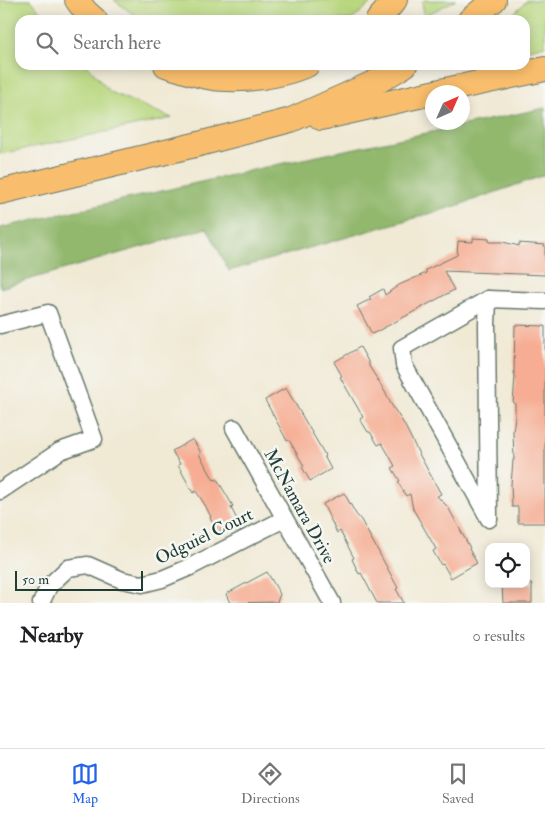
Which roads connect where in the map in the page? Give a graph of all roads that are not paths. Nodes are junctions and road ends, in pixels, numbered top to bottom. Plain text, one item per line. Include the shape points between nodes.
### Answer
1 (77, 0) edge
2 (395, 0) edge
3 (494, 0) edge
4 (89, 15) edge
5 (382, 15) edge
6 (476, 15) edge
7 (545, 69) edge
8 (182, 70) edge
9 (290, 70) edge
10 (397, 70) edge
11 (470, 85) edge
12 (425, 95) edge
13 (199, 144) junction
14 (0, 192) edge
15 (488, 298) junction
16 (545, 300) edge
17 (0, 324) edge
18 (234, 428) dead end
19 (0, 491) edge
20 (284, 519) junction
21 (41, 603) edge
22 (332, 603) edge

1 - 4 highway
2 - 5 highway
3 - 6 highway
7 - 11 highway
8 - 9 highway via 226,80 266,77
10 - 13 highway via 290,120
12 - 13 highway
13 - 14 highway
15 - 15 street via 402,348 404,365 489,518
15 - 16 street
17 - 19 street via 48,313 94,439 60,452
18 - 20 street, McNamara Drive
20 - 21 street, Odguiel Court via 188,568 142,584 122,580 88,565 68,568 49,586
20 - 22 street, McNamara Drive

